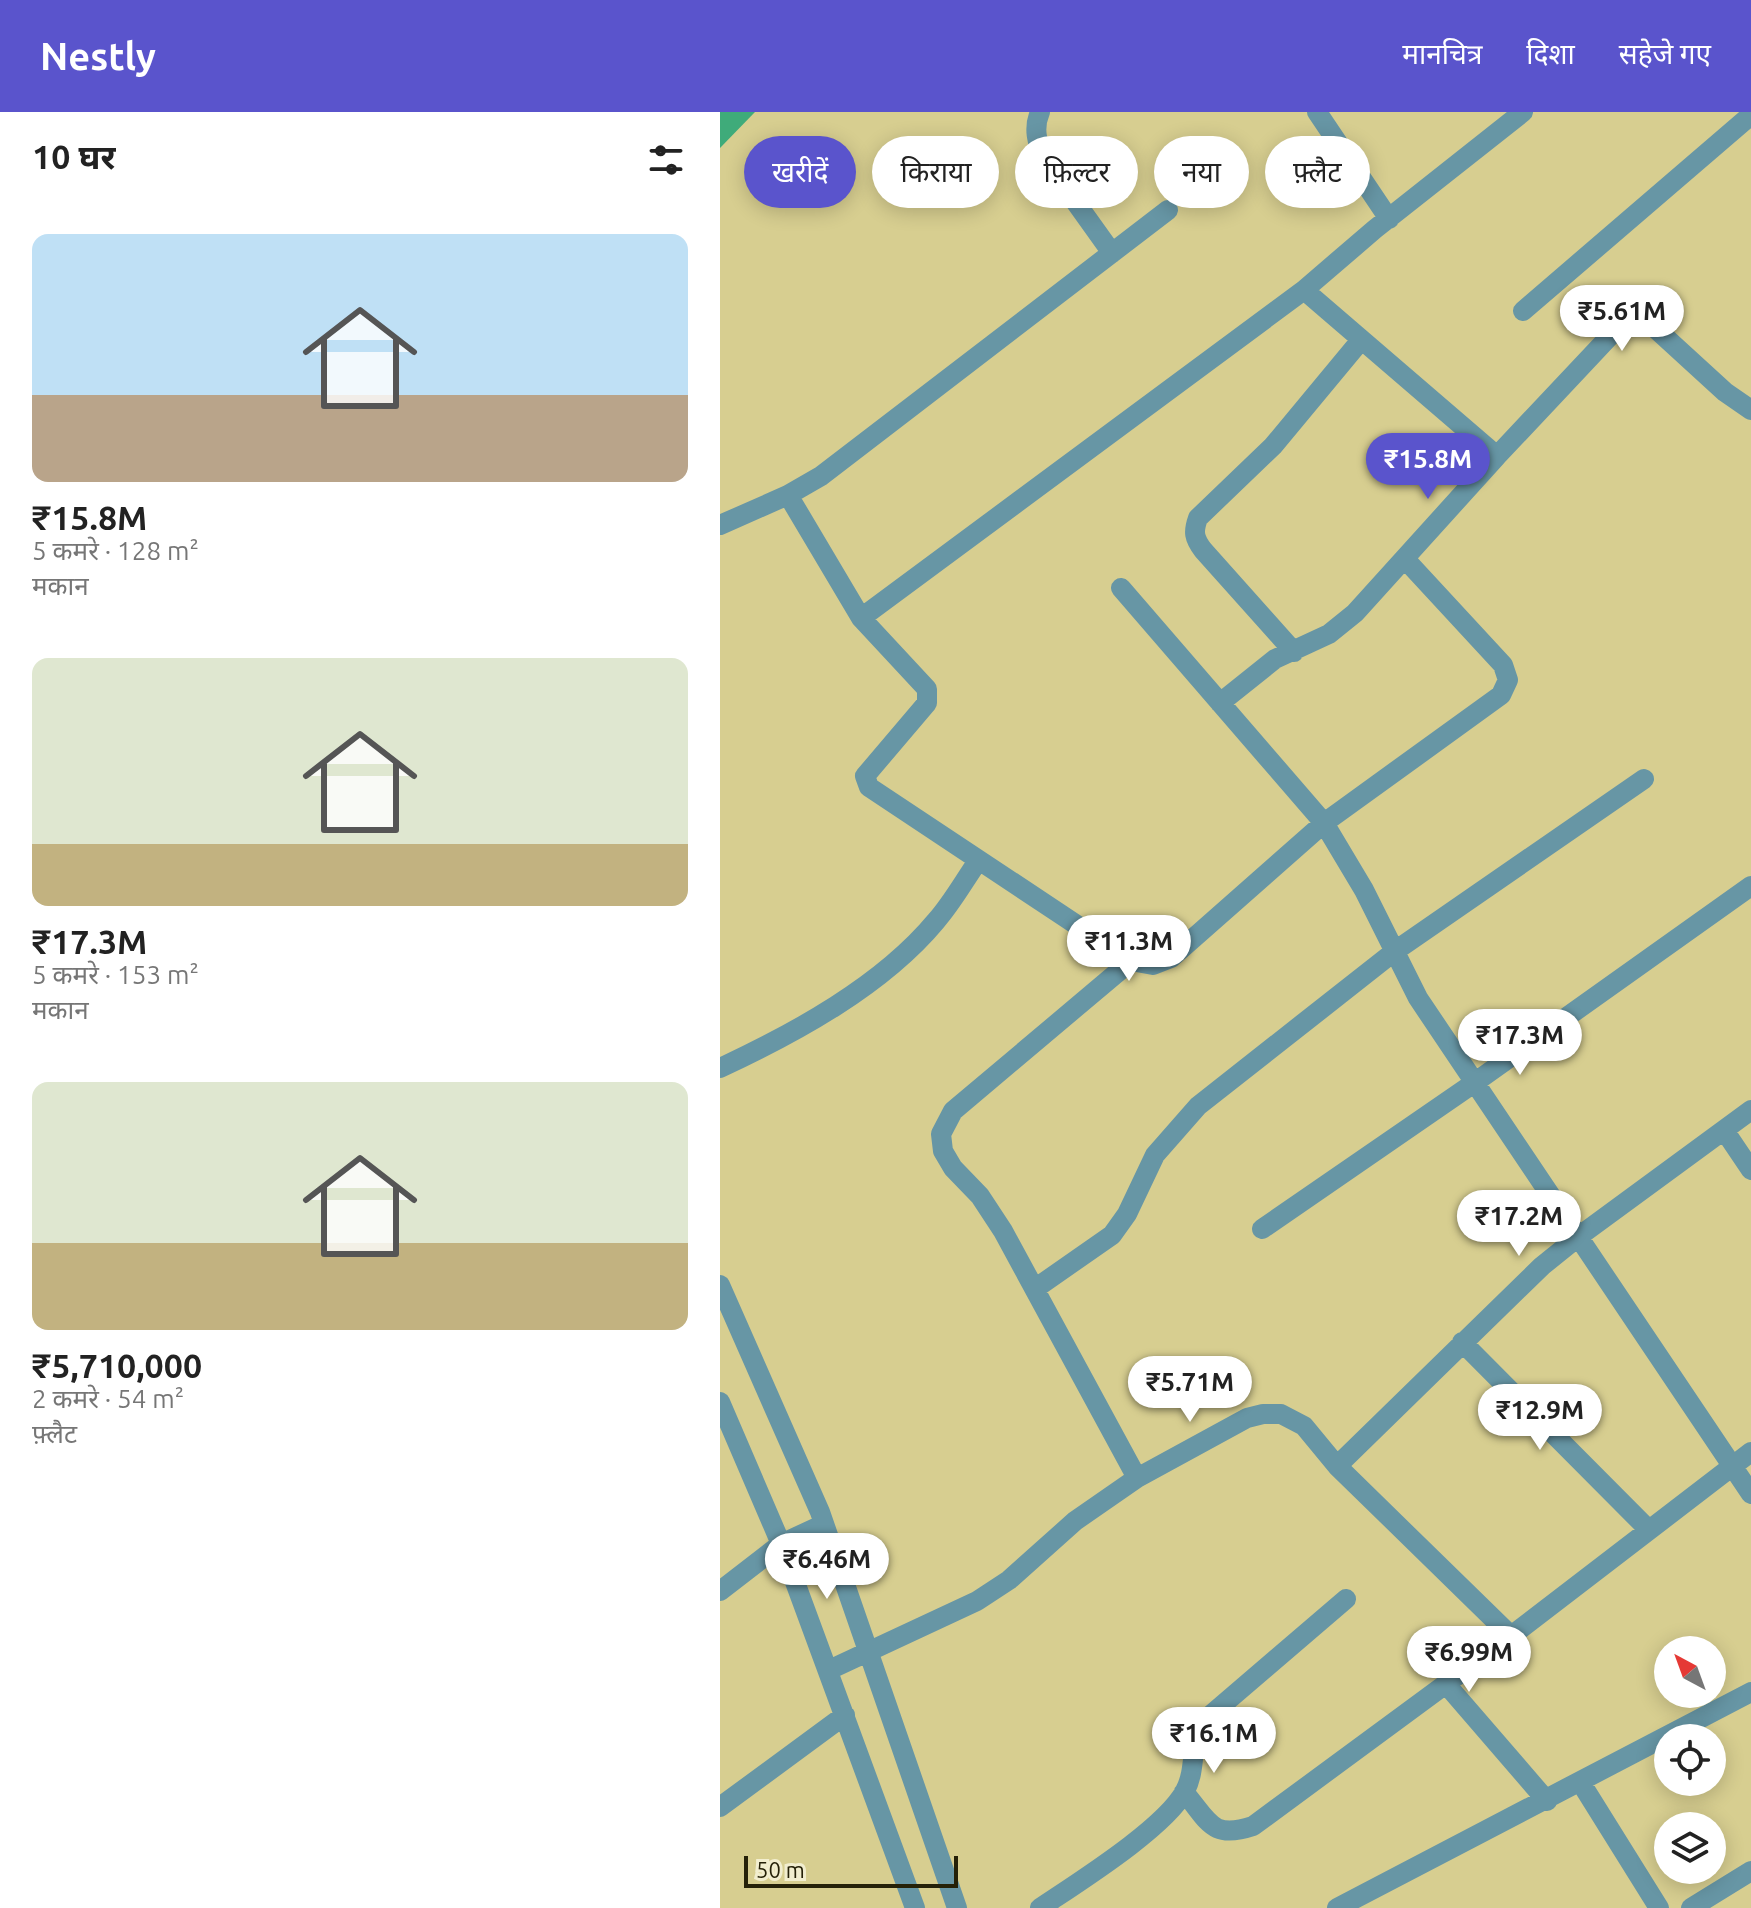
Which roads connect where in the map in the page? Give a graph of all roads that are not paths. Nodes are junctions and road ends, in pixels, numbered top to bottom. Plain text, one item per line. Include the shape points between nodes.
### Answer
1 (1040, 112) edge
2 (1317, 112) edge
3 (1523, 112) edge
4 (1751, 115) edge
5 (1168, 210) dead end
6 (1389, 219) junction
7 (1112, 253) junction
8 (1304, 290) junction
9 (1523, 311) dead end
10 (1361, 340) junction
11 (1751, 410) edge
12 (1497, 456) junction
13 (788, 495) junction
14 (720, 525) edge
15 (1405, 559) junction
16 (1121, 588) dead end
17 (861, 618) junction
18 (1294, 652) junction
19 (1220, 703) junction
20 (1644, 779) dead end
21 (1324, 823) junction
22 (978, 861) junction
23 (1751, 886) edge
24 (1395, 951) junction
25 (1131, 961) junction
26 (720, 1068) edge
27 (1474, 1083) junction
28 (1751, 1110) edge
29 (1724, 1130) junction
30 (1751, 1170) edge
31 (1262, 1229) dead end
32 (1578, 1237) junction
33 (720, 1285) edge
34 (1036, 1288) junction
35 (1462, 1342) junction
36 (720, 1402) edge
37 (1751, 1452) edge
38 (1337, 1466) junction
39 (1732, 1466) junction
40 (1137, 1478) junction
41 (1751, 1494) edge
42 (824, 1524) junction
43 (1649, 1530) junction
44 (781, 1544) junction
45 (720, 1591) edge
46 (1346, 1599) dead end
47 (1511, 1636) junction
48 (868, 1651) junction
49 (829, 1670) junction
50 (1446, 1684) junction
51 (1751, 1692) edge
52 (845, 1715) junction
53 (1581, 1783) junction
54 (1184, 1792) junction
55 (1547, 1801) junction
56 (720, 1807) edge
57 (1751, 1871) edge
58 (915, 1908) edge
59 (957, 1908) edge
60 (1040, 1908) edge
61 (1337, 1908) edge
62 (1659, 1908) edge
63 (1691, 1908) edge

1 - 7 street via 1037,143 1044,158
2 - 6 street
3 - 6 street
4 - 9 street
5 - 7 street
6 - 8 street
7 - 13 street via 821,476
8 - 10 street
8 - 17 street
10 - 12 street
10 - 18 street via 1273,446 1198,518 1194,530 1203,550
11 - 12 street via 1643,317 1625,320
12 - 15 street
13 - 14 street
13 - 17 street
15 - 18 street via 1355,613
15 - 21 street via 1494,654 1508,680 1501,695
16 - 19 street
17 - 22 street via 927,689 927,703 865,776 869,787
18 - 19 street via 1275,659
19 - 21 street
20 - 24 street
21 - 24 street
21 - 25 street via 1171,958 1153,965
22 - 25 street
22 - 26 street via 937,920 891,965 821,1016
23 - 27 street
24 - 27 street via 1418,998
24 - 34 street via 1198,1106 1155,1155 1112,1235
25 - 34 street via 953,1111 941,1134 943,1151 996,1219
27 - 31 street
27 - 32 street
28 - 29 street
29 - 30 street
29 - 32 street
32 - 35 street
32 - 39 street
33 - 42 street
34 - 40 street
35 - 38 street
35 - 43 street
36 - 44 street
37 - 39 street
38 - 40 street via 1304,1426 1281,1414 1263,1414
38 - 47 street
39 - 41 street
39 - 43 street
40 - 48 street via 977,1601
42 - 44 street
42 - 48 street
43 - 47 street
44 - 45 street
44 - 49 street
46 - 54 street via 1199,1725 1194,1767
47 - 50 street
48 - 49 street
48 - 59 street
49 - 52 street
50 - 54 street via 1253,1826 1224,1833
50 - 55 street
51 - 53 street
52 - 56 street
52 - 58 street
53 - 55 street
53 - 62 street
54 - 60 street via 1149,1829
55 - 61 street
57 - 63 street

